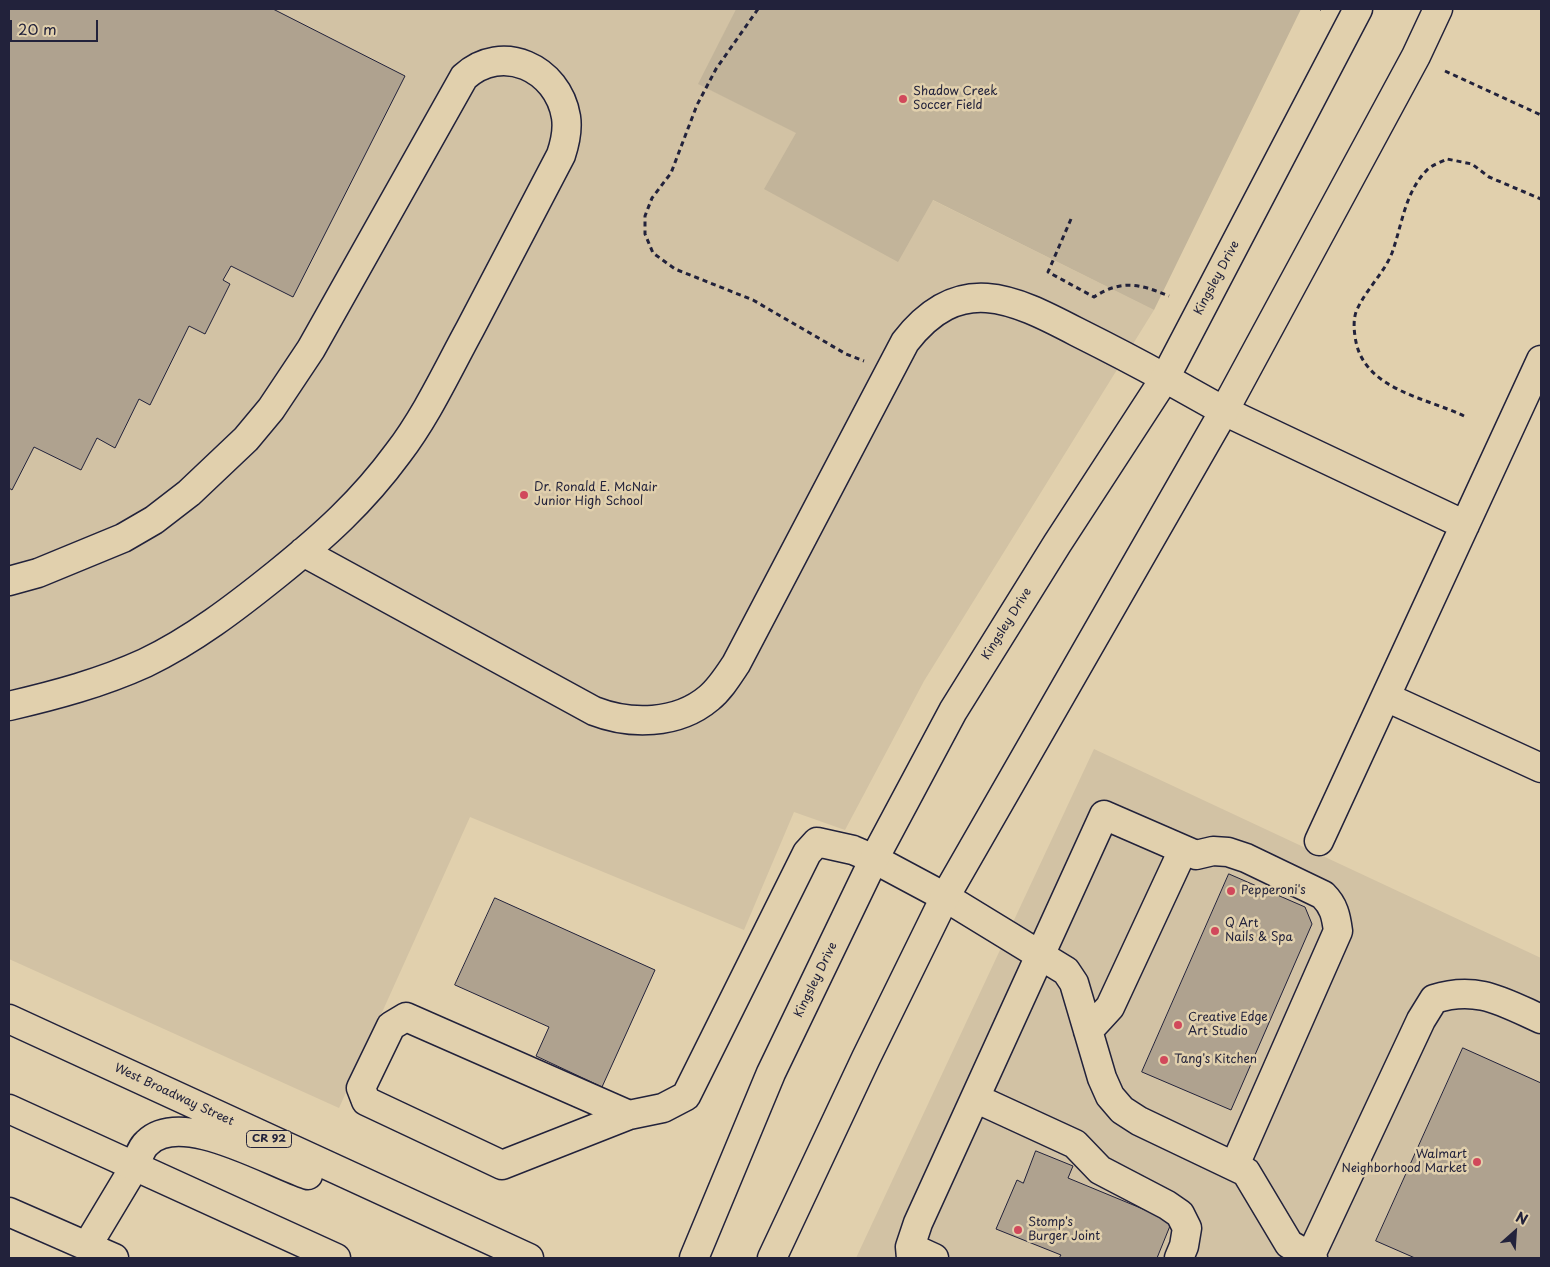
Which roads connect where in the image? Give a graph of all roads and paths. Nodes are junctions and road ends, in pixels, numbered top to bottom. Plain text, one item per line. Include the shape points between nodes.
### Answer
1 (758, 9) edge
2 (1358, 9) edge
3 (1438, 9) edge
4 (1445, 71) dead end
5 (1541, 115) edge
6 (1541, 199) edge
7 (1071, 219) dead end
8 (1169, 296) dead end
9 (1540, 366) edge
10 (890, 371) junction
11 (1165, 378) junction
12 (1224, 411) junction
13 (1464, 416) dead end
14 (1465, 525) junction
15 (303, 552) junction
16 (9, 581) edge
17 (1386, 697) junction
18 (9, 706) edge
19 (1541, 768) edge
20 (1319, 841) dead end
21 (1183, 850) junction
22 (874, 859) junction
23 (945, 897) junction
24 (1041, 956) junction
25 (9, 1019) edge
26 (1541, 1020) edge
27 (1088, 1031) junction
28 (975, 1098) junction
29 (9, 1109) edge
30 (629, 1115) junction
31 (1235, 1165) junction
32 (135, 1166) junction
33 (374, 1187) junction
34 (9, 1212) edge
35 (87, 1246) junction
36 (919, 1255) edge
37 (114, 1258) edge
38 (336, 1258) edge
39 (529, 1258) edge
40 (694, 1258) edge
41 (772, 1258) edge
42 (1178, 1258) edge
43 (1312, 1258) edge

1 - 10 path via 716,69 697,105 671,172 652,198 645,216 645,234 653,253 675,269 753,300 846,354
2 - 11 main road, Kingsley Drive
3 - 12 main road via 1416,56
4 - 5 path
6 - 13 path via 1489,177 1472,164 1447,159 1428,169 1412,190 1391,255 1364,293 1355,314 1353,330 1357,347 1372,372 1403,392
7 - 8 path via 1048,272 1094,297 1120,285 1146,286
9 - 14 main road
10 - 11 main road via 905,342 932,313 972,298 988,298 1008,300 1034,309
10 - 15 main road via 736,664 709,698 676,715 635,721 615,719 594,711
11 - 12 main road
11 - 22 main road, Kingsley Drive via 953,711
12 - 14 main road
12 - 23 main road
14 - 17 main road
15 - 16 main road via 344,518 399,452 443,379 561,155 567,128 564,107 545,75 533,68 497,61 474,67 464,77 297,372 246,439 218,468 154,520 123,538 47,570
15 - 18 main road via 181,644 146,662 65,693
17 - 19 main road
17 - 20 main road
21 - 24 main road via 1104,815
21 - 27 main road via 1110,1007
21 - 31 main road via 1196,855 1228,852 1246,858 1323,895 1332,904 1336,916 1338,932
22 - 23 main road
22 - 30 main road via 853,850 817,842 807,852 686,1096 663,1108
22 - 40 main road, Kingsley Drive via 771,1073
23 - 24 main road
23 - 41 main road
24 - 27 main road via 1066,970 1074,983
24 - 28 main road
25 - 33 main road, West Broadway Street / CR 92
26 - 43 main road via 1492,997 1473,993 1448,994 1434,999 1421,1020
27 - 31 main road via 1102,1078 1110,1096 1122,1110
28 - 36 main road via 918,1223
28 - 42 main road via 1075,1144 1100,1170 1180,1214 1187,1228
29 - 32 main road
30 - 30 main road via 406,1018 391,1026 361,1088 366,1102 502,1165
31 - 43 main road via 1246,1172 1256,1185 1289,1244
32 - 33 main road via 146,1143 160,1134 181,1130 204,1134 312,1176
32 - 35 main road
32 - 38 main road
33 - 39 main road, West Broadway Street / CR 92
34 - 35 main road
35 - 37 main road

